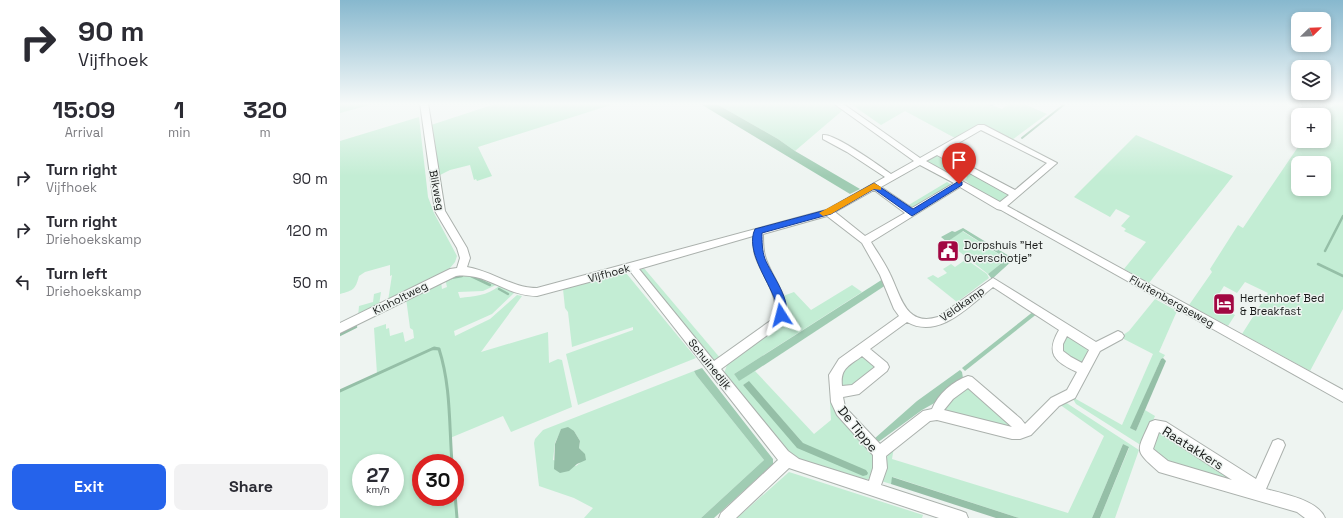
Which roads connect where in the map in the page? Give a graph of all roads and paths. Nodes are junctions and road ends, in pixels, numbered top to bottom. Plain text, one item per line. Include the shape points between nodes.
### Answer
1 (428, 127) edge
2 (871, 127) edge
3 (981, 127) edge
4 (981, 127) edge
5 (826, 137) dead end
6 (936, 151) junction
7 (918, 160) junction
8 (890, 177) junction
9 (959, 184) junction
10 (874, 186) junction
11 (1015, 194) junction
12 (1000, 207) junction
13 (828, 212) junction
14 (912, 213) junction
15 (758, 232) junction
16 (865, 241) junction
17 (632, 267) junction
18 (462, 270) junction
19 (906, 316) junction
20 (340, 328) edge
21 (1066, 328) junction
22 (1118, 336) dead end
23 (862, 348) junction
24 (1096, 348) junction
25 (714, 368) junction
26 (1084, 370) junction
27 (836, 392) junction
28 (1343, 396) edge
29 (937, 414) junction
30 (1023, 432) junction
31 (1278, 445) dead end
32 (879, 453) junction
33 (788, 460) junction
34 (873, 488) junction
35 (1256, 491) junction
36 (726, 518) edge
37 (961, 518) edge
38 (1318, 518) edge

1 - 18 street, Blikweg via 440,211 462,248
2 - 7 street, Fluitenbergseweg
3 - 6 street, Vijfhoek
4 - 11 street, Vijfhoek via 1053,163
5 - 8 street
6 - 7 street, Vijfhoek
6 - 11 street
7 - 8 street, Vijfhoek
7 - 9 street, Fluitenbergseweg
8 - 10 street, Vijfhoek
9 - 12 street, Fluitenbergseweg
9 - 14 street
10 - 13 street, Vijfhoek
10 - 14 street
11 - 12 street
12 - 28 street, Fluitenbergseweg
13 - 15 street, Vijfhoek
13 - 16 street
14 - 16 street
15 - 17 street, Vijfhoek
15 - 25 street via 761,259 782,306 781,315 776,322
16 - 19 street via 885,274 899,309
17 - 18 street, Vijfhoek via 529,293 515,290 481,272
17 - 25 street, Schuinedijk
18 - 20 street, Kinholtweg via 445,275
19 - 21 street, Veldkamp via 926,323 942,320 993,282
19 - 23 street, De Tippe
21 - 24 street, Veldkamp
21 - 26 street via 1057,346 1058,351 1065,360
22 - 24 street
23 - 27 street, De Tippe via 839,367 835,376
23 - 27 street, De Tippe via 883,367 855,390
24 - 26 street
25 - 33 street, Schuinedijk
26 - 30 street via 1072,394 1055,402
27 - 32 street, De Tippe via 841,411
29 - 30 street via 1012,432
29 - 30 street via 941,402 968,381 1017,423
29 - 32 street via 927,415
31 - 35 street
32 - 34 street, De Tippe via 880,468
33 - 34 street, Schuinedijk
33 - 36 street
34 - 37 street, Schuinedijk
35 - 35 street, Raatakkers via 1164,467 1146,452 1155,426 1161,426 1251,484
35 - 38 street, Raatakkers via 1300,506

